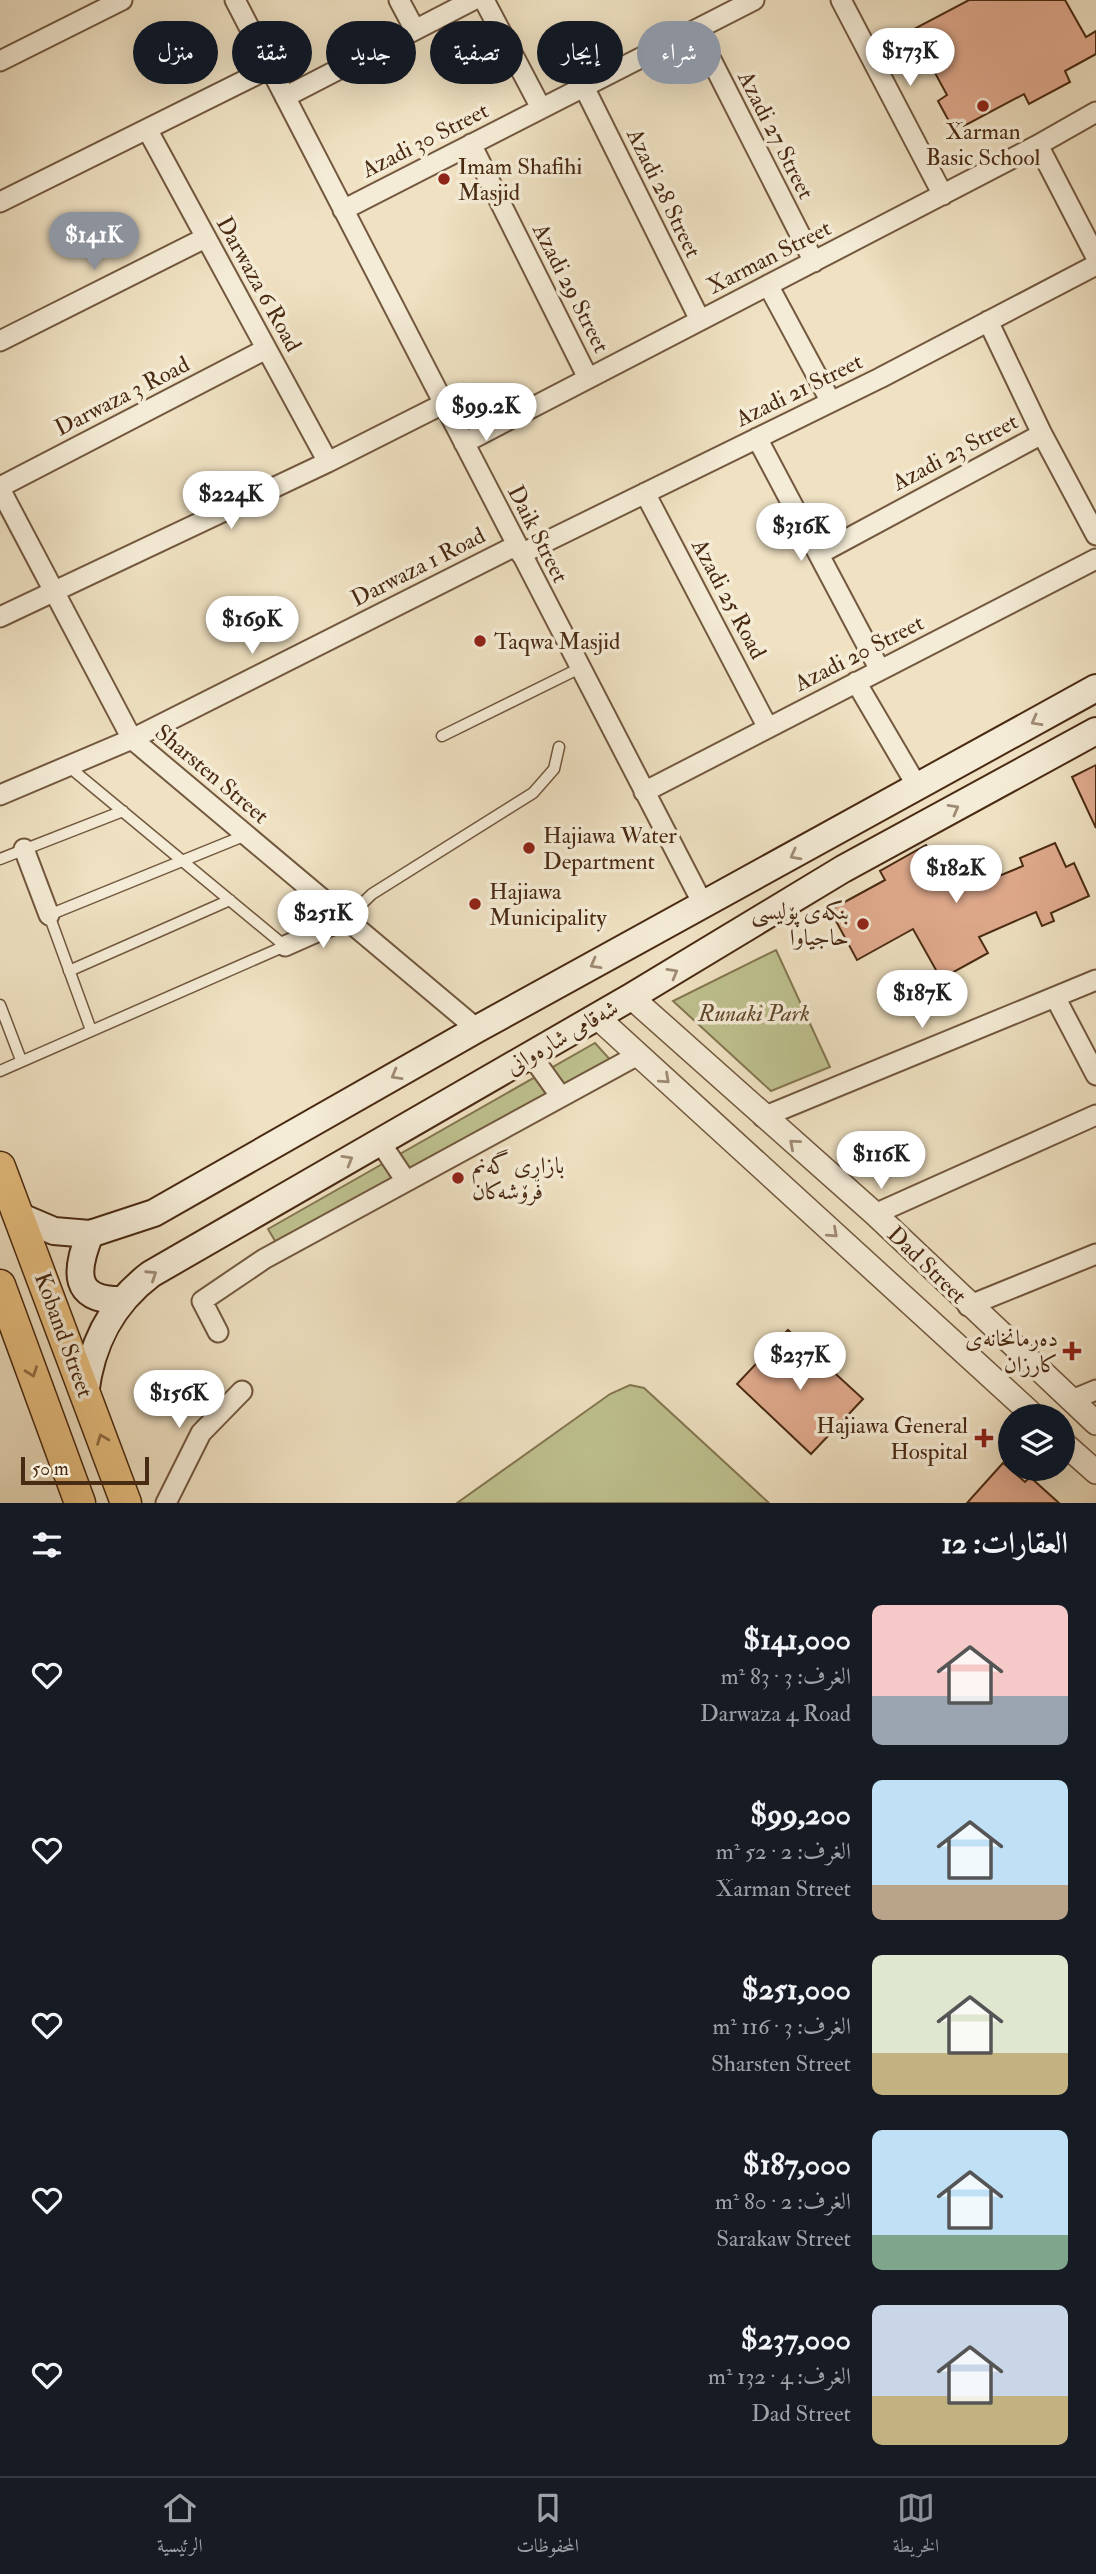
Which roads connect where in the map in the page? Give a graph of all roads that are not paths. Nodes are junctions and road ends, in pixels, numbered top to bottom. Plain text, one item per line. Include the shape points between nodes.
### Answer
1 (122, 0) edge
2 (234, 0) edge
3 (399, 0) edge
4 (473, 0) edge
5 (484, 0) edge
6 (754, 0) edge
7 (841, 0) edge
8 (245, 21) edge
9 (410, 21) edge
10 (713, 21) edge
11 (416, 29) edge
12 (637, 60) edge
13 (0, 61) edge
14 (326, 76) edge
15 (721, 80) edge
16 (238, 84) edge
17 (278, 84) edge
18 (584, 87) junction
19 (285, 97) junction
20 (541, 108) junction
21 (1096, 112) edge
22 (147, 129) junction
23 (471, 144) junction
24 (1038, 145) junction
25 (943, 195) junction
26 (0, 202) edge
27 (343, 210) junction
28 (205, 238) junction
29 (1096, 257) edge
30 (814, 261) junction
31 (1096, 265) edge
32 (768, 285) junction
33 (700, 320) junction
34 (988, 321) junction
35 (0, 341) edge
36 (266, 349) junction
37 (588, 378) junction
38 (831, 402) junction
39 (443, 404) junction
40 (1042, 434) junction
41 (757, 438) junction
42 (464, 443) junction
43 (328, 462) junction
44 (645, 493) junction
45 (2, 495) edge
46 (1096, 535) edge
47 (519, 550) junction
48 (819, 554) junction
49 (1096, 559) edge
50 (55, 593) junction
51 (0, 617) edge
52 (580, 668) junction
53 (880, 670) junction
54 (856, 682) junction
55 (1096, 688) edge
56 (768, 727) junction
57 (1096, 731) edge
58 (442, 736) dead end
59 (132, 739) junction
60 (559, 747) dead end
61 (68, 766) junction
62 (917, 786) junction
63 (644, 792) junction
64 (0, 795) edge
65 (122, 811) junction
66 (246, 835) junction
67 (827, 838) junction
68 (24, 849) junction
69 (0, 859) edge
70 (184, 862) junction
71 (843, 869) junction
72 (229, 900) junction
73 (703, 904) junction
74 (49, 915) junction
75 (346, 919) junction
76 (285, 946) junction
77 (69, 971) junction
78 (1096, 981) edge
79 (631, 997) junction
80 (1055, 997) junction
81 (0, 1005) edge
82 (597, 1017) junction
83 (477, 1029) junction
84 (90, 1030) junction
85 (531, 1055) junction
86 (638, 1055) junction
87 (21, 1060) junction
88 (0, 1071) edge
89 (1096, 1075) edge
90 (561, 1097) junction
91 (1096, 1115) edge
92 (763, 1117) junction
93 (380, 1142) junction
94 (0, 1167) edge
95 (406, 1181) junction
96 (875, 1214) junction
97 (21, 1217) junction
98 (90, 1234) junction
99 (1096, 1254) edge
100 (0, 1285) edge
101 (122, 1300) junction
102 (968, 1306) junction
103 (8, 1323) edge
104 (218, 1332) dead end
105 (1026, 1358) junction
106 (1002, 1387) junction
107 (1096, 1390) edge
108 (242, 1391) dead end
109 (85, 1394) junction
110 (1072, 1400) junction
111 (1021, 1404) edge
112 (1096, 1423) edge
113 (1075, 1453) edge
114 (1096, 1472) edge
115 (80, 1503) edge
116 (126, 1503) edge
117 (166, 1503) edge

1 - 13 street
2 - 8 street, Daik Street
3 - 9 street
4 - 11 street
5 - 20 street
6 - 10 street, Azadi 30 Street
7 - 25 street
12 - 18 street, Azadi 30 Street
14 - 19 street
15 - 30 street, Azadi 27 Street
16 - 22 street
17 - 19 street, Daik Street
18 - 20 street, Azadi 30 Street
18 - 33 street, Azadi 28 Street
19 - 27 street, Daik Street
20 - 23 street, Azadi 30 Street
21 - 24 street, Xarman Street
22 - 26 street
22 - 28 street, Darwaza 6 Road
23 - 27 street, Azadi 30 Street
23 - 37 street, Azadi 29 Street
24 - 25 street, Xarman Street
24 - 29 street
25 - 30 street, Xarman Street
27 - 39 street, Daik Street
28 - 35 street
28 - 36 street, Darwaza 6 Road
30 - 32 street, Xarman Street
31 - 34 street, Azadi 21 Street
32 - 33 street, Xarman Street
32 - 38 street
33 - 37 street, Xarman Street
34 - 38 street, Azadi 21 Street
34 - 40 street
36 - 43 street, Darwaza 6 Road
36 - 45 street, Darwaza 3 Road
37 - 42 street, Xarman Street
38 - 41 street, Azadi 21 Street
39 - 42 street, Daik Street
39 - 43 street
40 - 46 street
40 - 48 street, Azadi 23 Street
41 - 44 street, Azadi 21 Street
41 - 48 street
42 - 47 street, Daik Street
43 - 50 street
44 - 47 street, Azadi 21 Street
44 - 56 street, Azadi 25 Road
45 - 50 street, Sharsten Street
47 - 52 street, Daik Street
47 - 59 street, Darwaza 1 Road
48 - 53 street
49 - 53 street, Azadi 20 Street
50 - 51 street
50 - 59 street, Sharsten Street
52 - 58 lane
52 - 63 street, Daik Street
53 - 54 street, Azadi 20 Street
54 - 56 street, Azadi 20 Street
54 - 62 street
55 -> 62 main road, شەقامی شارەوانی
56 - 63 street, Azadi 20 Street
71 -> 57 main road, شەقامی شارەوانی
59 - 61 street, Darwaza 1 Road
59 - 66 street, Sharsten Street
60 - 75 lane via 554,769 533,793 372,894
61 - 64 street, Darwaza 1 Road
61 - 65 lane
62 - 67 main road, شەقامی شارەوانی
63 - 73 street, Daik Street
65 - 68 lane
65 - 70 lane
66 - 70 lane
66 - 75 street, Sharsten Street
67 - 71 main road via 844,848
67 -> 73 main road, شەقامی شارەوانی
68 - 69 lane
68 - 74 street
70 - 72 lane
70 - 74 lane
79 -> 71 main road, شەقامی شارەوانی
72 - 76 lane
72 - 77 lane
73 -> 83 main road, شەقامی شارەوانی
74 - 77 lane
75 - 76 street
75 - 83 street, Sharsten Street
76 - 84 lane
77 - 84 lane
78 - 80 street
79 - 82 main road, شەقامی شارەوانی
79 - 92 street, Dad Street
80 - 89 street
80 - 92 street
81 - 87 lane
82 - 85 main road, شەقامی شارەوانی
82 - 86 street, Dad Street
83 -> 98 main road, شەقامی شارەوانی via 154,1213
84 - 87 lane
85 - 90 street
85 - 93 main road, شەقامی شارەوانی
86 - 90 street
86 -> 106 street, Dad Street
87 - 88 lane
90 - 95 street
91 - 96 street
96 -> 92 street, Dad Street
93 - 95 street
101 -> 93 main road, شەقامی شارەوانی via 151,1274
94 - 97 main road, Koband Street
95 - 104 street via 264,1258 202,1301
96 - 102 street, Dad Street
97 - 98 main road, شەقامی شارەوانی via 54,1231
97 - 109 main road, Koband Street
98 - 101 main road via 79,1270 84,1287 98,1298
99 - 102 street
100 - 103 main road, Koband Street
101 - 109 main road, شەقامی شارەوانی via 97,1343
102 - 105 street, Dad Street
103 -> 115 main road, Koband Street
105 - 106 street
105 - 110 street, Dad Street
106 - 111 street, Dad Street
107 - 110 street
108 - 117 street via 201,1433
116 -> 109 main road, Koband Street
110 - 112 street, Dad Street
113 - 114 street

